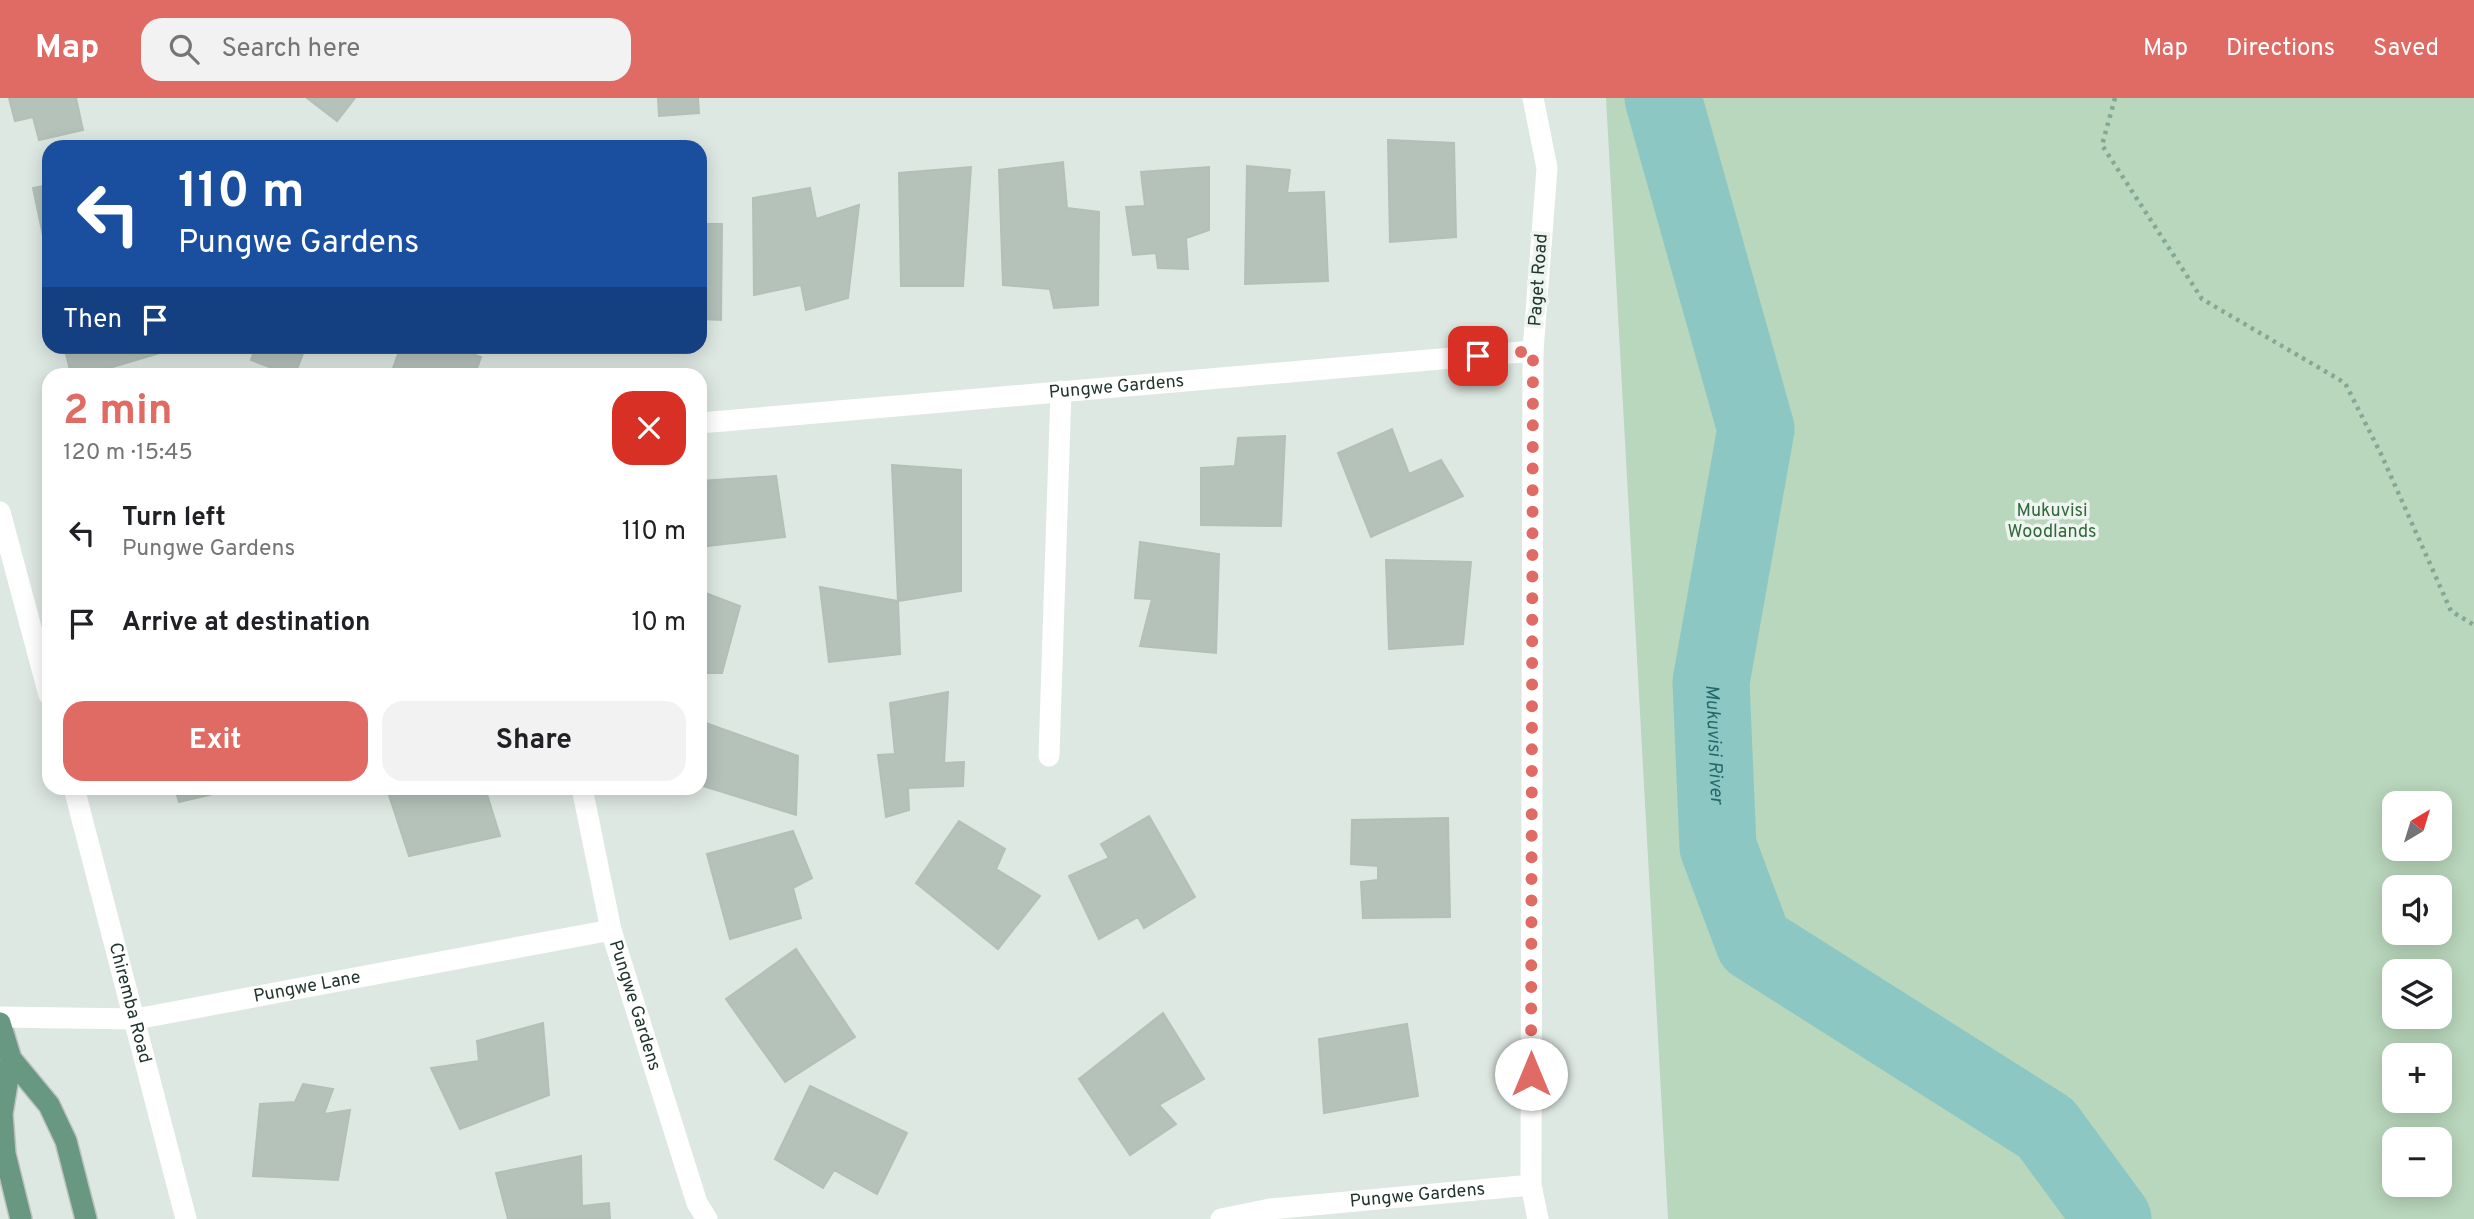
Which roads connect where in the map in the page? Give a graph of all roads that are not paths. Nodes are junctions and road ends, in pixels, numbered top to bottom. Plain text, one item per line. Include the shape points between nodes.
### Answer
1 (1533, 98) edge
2 (1533, 351) junction
3 (1061, 391) junction
4 (707, 422) edge
5 (0, 512) edge
6 (42, 669) edge
7 (1049, 756) dead end
8 (76, 795) edge
9 (583, 795) edge
10 (611, 930) junction
11 (0, 1017) edge
12 (136, 1019) junction
13 (0, 1023) edge
14 (5, 1060) edge
15 (1531, 1185) junction
16 (21, 1219) edge
17 (86, 1219) edge
18 (186, 1219) edge
19 (707, 1219) edge
20 (1221, 1219) edge
21 (1538, 1219) edge

1 - 2 street, Paget Road via 1547,168
2 - 3 street, Pungwe Gardens
2 - 15 street, Paget Road
3 - 4 street, Pungwe Gardens
3 - 7 street
5 - 6 street
8 - 12 street, Chiremba Road
9 - 10 street, Pungwe Gardens
10 - 12 street, Pungwe Lane
10 - 19 street, Pungwe Gardens via 697,1203
11 - 12 street, Pungwe Lane
12 - 18 street, Chiremba Road
13 - 14 main road
14 - 16 main road via 5,1154
14 - 17 main road via 49,1105 66,1141
15 - 20 street, Pungwe Gardens via 1269,1209
15 - 21 street, Paget Road

